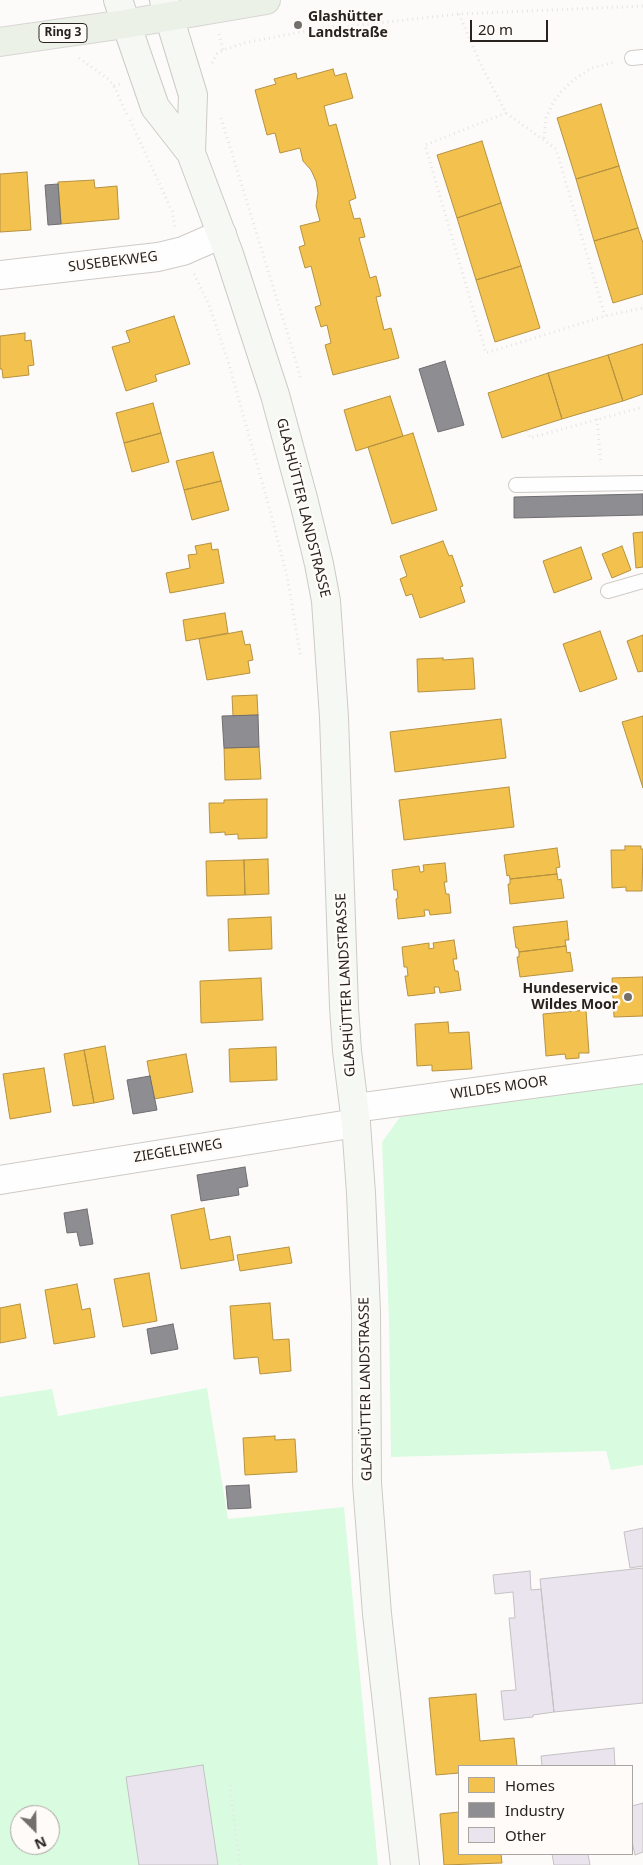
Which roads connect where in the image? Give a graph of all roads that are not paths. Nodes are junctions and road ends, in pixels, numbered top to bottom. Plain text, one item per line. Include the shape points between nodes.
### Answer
1 (266, 0) edge
2 (167, 8) edge
3 (121, 12) edge
4 (0, 42) edge
5 (191, 153) junction
6 (222, 234) junction
7 (0, 275) edge
8 (643, 483) edge
9 (516, 485) dead end
10 (643, 581) edge
11 (608, 591) dead end
12 (643, 1069) edge
13 (355, 1116) junction
14 (0, 1180) edge
15 (405, 1865) edge

1 - 2 main road, Ring 3
2 - 3 main road, Ring 3
2 - 5 street, GLASHÜTTER LANDSTRASSE via 193,95
3 - 4 main road, Ring 3
3 - 5 street, GLASHÜTTER LANDSTRASSE via 155,108
5 - 6 street, GLASHÜTTER LANDSTRASSE
6 - 7 street, SUSEBEKWEG via 158,257
6 - 13 street, GLASHÜTTER LANDSTRASSE via 275,395 326,601 334,717 344,1007
8 - 9 lane
10 - 11 lane
12 - 13 street, WILDES MOOR
13 - 14 street, ZIEGELEIWEG
13 - 15 street, GLASHÜTTER LANDSTRASSE via 366,1312 367,1483 377,1614

